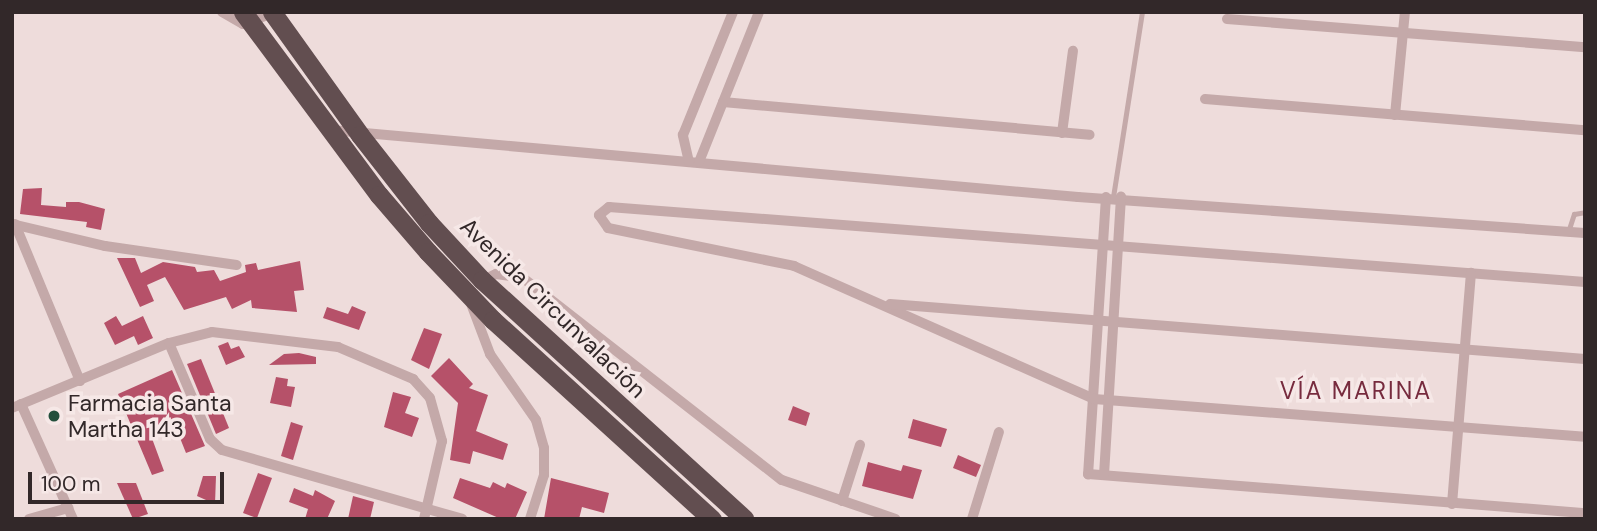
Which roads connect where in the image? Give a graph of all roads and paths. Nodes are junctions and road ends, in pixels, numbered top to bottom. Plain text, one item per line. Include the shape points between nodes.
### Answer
1 (222, 12) edge
2 (733, 12) edge
3 (759, 12) edge
4 (1142, 12) edge
5 (1405, 12) edge
6 (273, 13) edge
7 (247, 17) edge
8 (1227, 19) dead end
9 (1404, 33) junction
10 (1585, 47) edge
11 (1073, 51) dead end
12 (1205, 99) dead end
13 (723, 102) junction
14 (1395, 116) junction
15 (331, 130) junction
16 (1585, 130) edge
17 (1062, 133) junction
18 (360, 135) junction
19 (1090, 135) dead end
20 (694, 162) junction
21 (1113, 197) junction
22 (1585, 212) edge
23 (14, 224) edge
24 (1568, 232) junction
25 (1585, 233) edge
26 (1104, 247) junction
27 (1118, 248) junction
28 (237, 264) dead end
29 (1471, 273) junction
30 (1585, 282) edge
31 (475, 287) junction
32 (880, 304) junction
33 (1098, 323) junction
34 (1113, 324) junction
35 (169, 343) junction
36 (1465, 351) junction
37 (1585, 359) edge
38 (80, 381) junction
39 (1094, 399) junction
40 (1108, 401) junction
41 (17, 406) edge
42 (1457, 428) junction
43 (999, 432) dead end
44 (1585, 437) edge
45 (860, 445) dead end
46 (1104, 475) junction
47 (842, 501) junction
48 (1452, 504) junction
49 (70, 513) edge
50 (426, 513) edge
51 (1585, 513) edge
52 (29, 519) edge
53 (462, 519) edge
54 (530, 519) edge
55 (712, 519) edge
56 (745, 519) edge
57 (896, 519) edge
58 (972, 519) edge

1 - 7 street via 235,23
2 - 20 street via 683,135
3 - 13 street
4 - 21 lane
5 - 9 street
6 - 7 street
6 - 18 highway, Avenida Circunvalación
7 - 15 highway, Avenida Circunvalación
8 - 9 street
9 - 10 street
9 - 14 street
11 - 17 street
12 - 14 street
13 - 17 street
13 - 20 street
14 - 16 street
15 - 18 street
15 - 31 highway, Avenida Circunvalación via 379,195
17 - 19 street
18 - 20 street
18 - 31 highway, Avenida Circunvalación
20 - 21 street
21 - 24 street
21 - 26 street
21 - 27 street
22 - 24 lane via 1574,214
23 - 28 street via 106,246
23 - 38 street
24 - 25 street
26 - 27 street
26 - 32 street via 609,207 599,215 608,228 794,266
26 - 33 street
27 - 29 street
27 - 34 street
29 - 30 street
29 - 36 street
31 - 47 street via 502,274 523,278 782,480
31 - 54 street via 490,354 536,419 544,448 544,475
31 - 55 highway, Avenida Circunvalación
31 - 56 highway, Avenida Circunvalación
32 - 33 street
32 - 39 street
33 - 34 street
33 - 39 street
34 - 36 street
34 - 40 street
35 - 38 street
35 - 50 street via 215,446
35 - 50 street via 212,332 290,338 338,347 413,379 430,398 442,441
36 - 37 street
36 - 42 street
38 - 41 street
39 - 40 street
39 - 46 street via 1088,474
40 - 42 street
40 - 46 street
41 - 49 street
42 - 44 street
42 - 48 street
43 - 58 street
45 - 47 street
46 - 48 street
47 - 57 street
48 - 51 street
49 - 52 street
50 - 53 street

